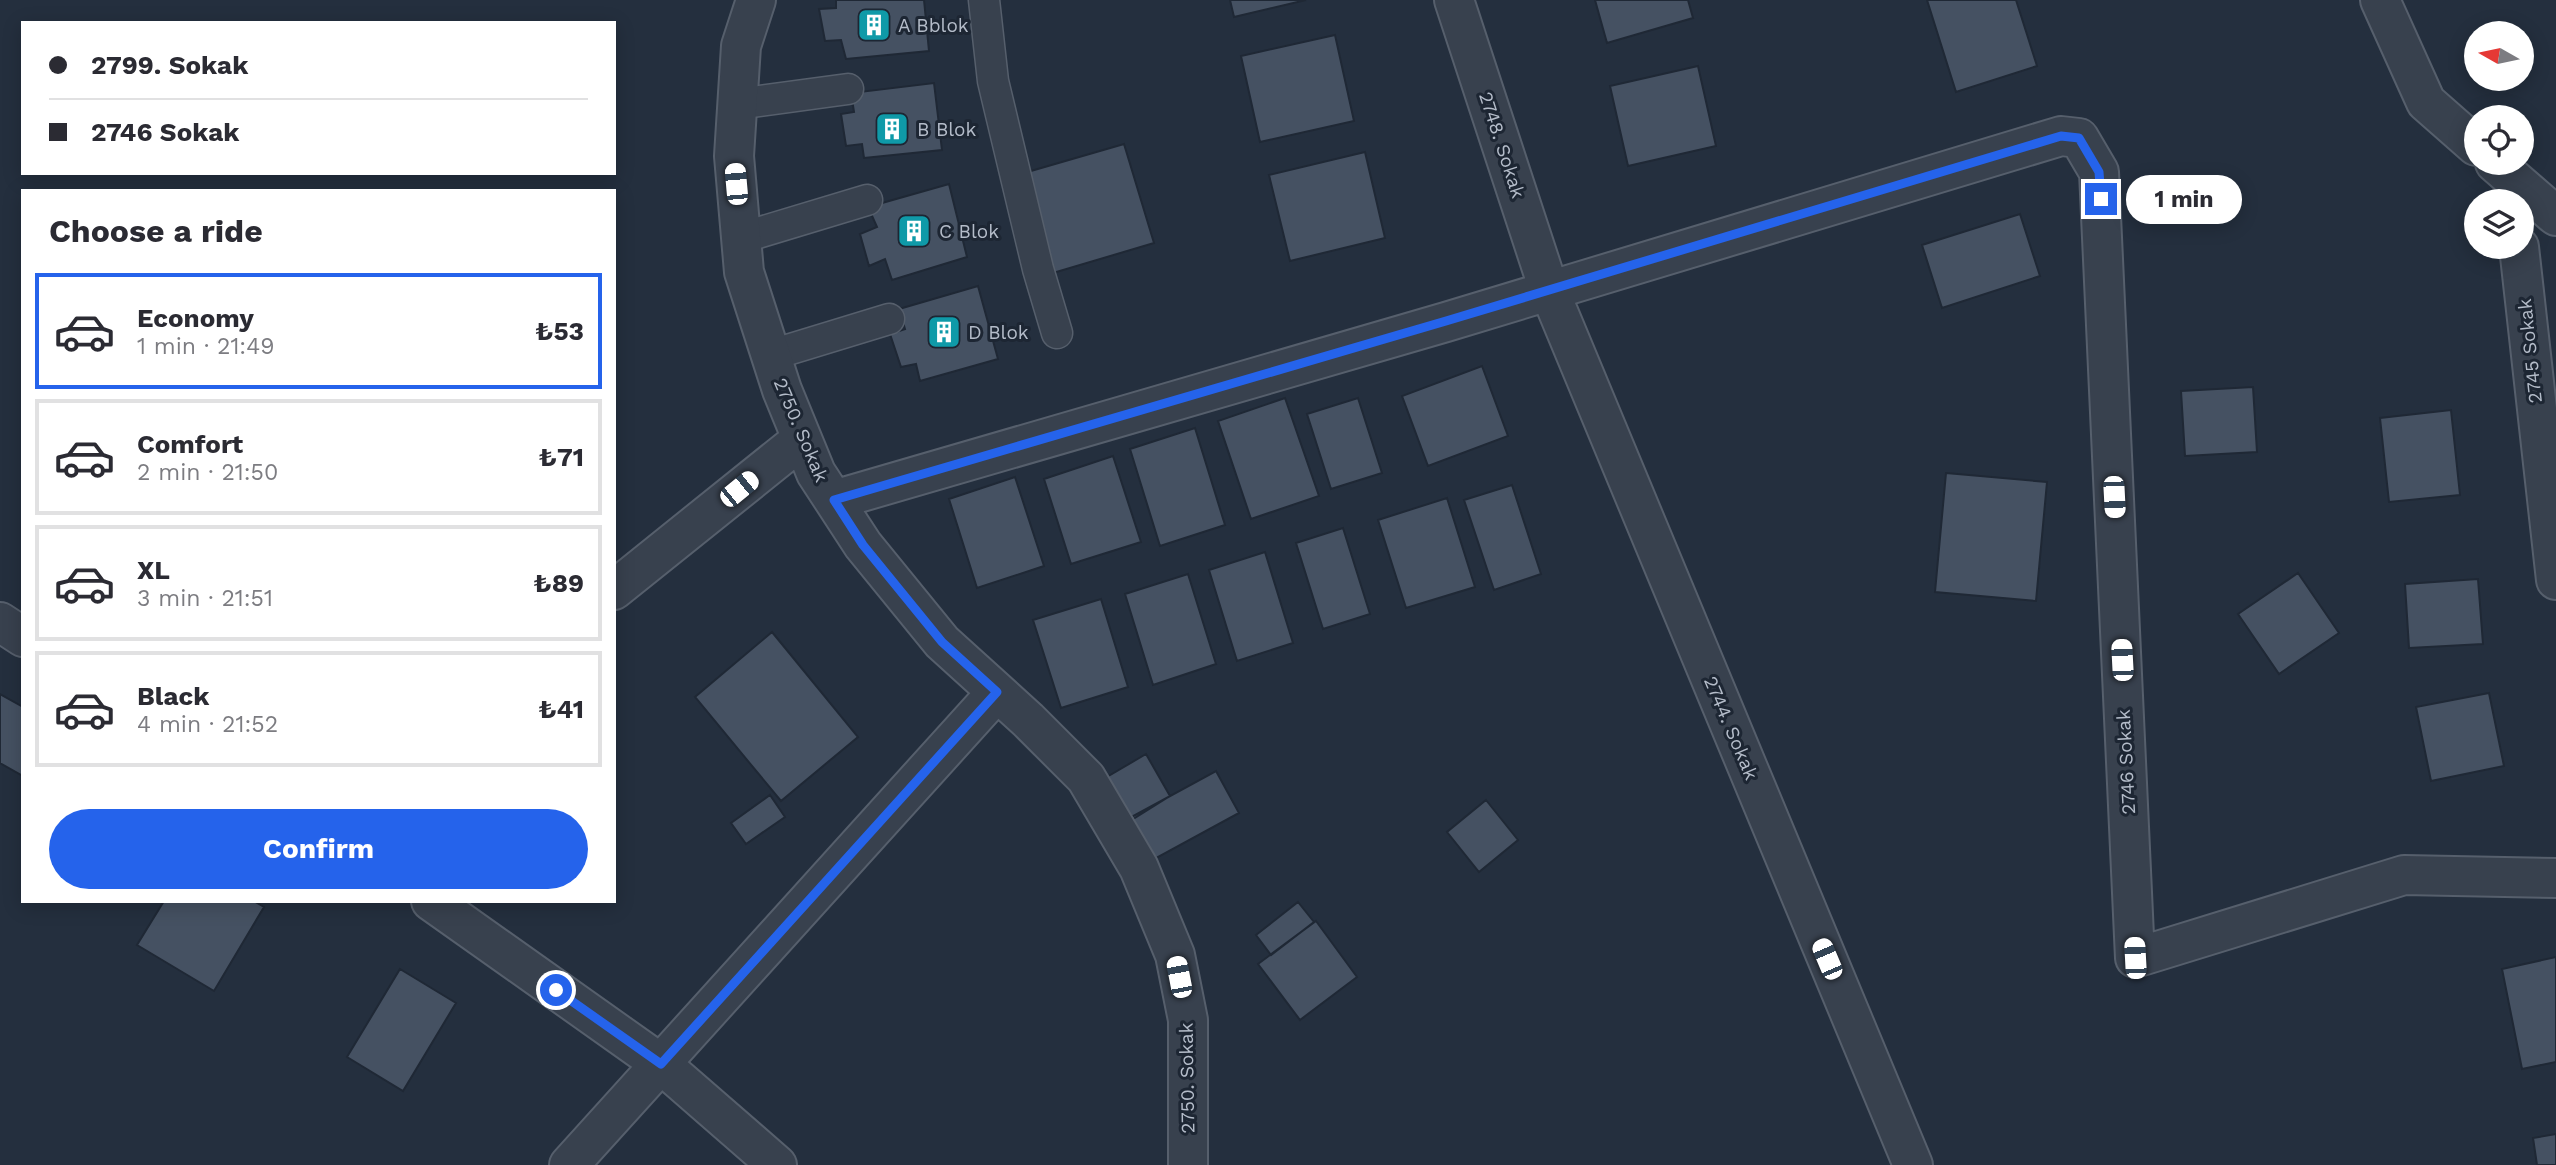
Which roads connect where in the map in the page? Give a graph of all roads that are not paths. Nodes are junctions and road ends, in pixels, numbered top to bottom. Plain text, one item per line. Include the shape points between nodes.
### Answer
1 (756, 0) edge
2 (984, 0) edge
3 (1454, 0) edge
4 (2380, 0) edge
5 (848, 89) dead end
6 (737, 104) junction
7 (2464, 135) edge
8 (2506, 180) edge
9 (867, 200) dead end
10 (2556, 216) edge
11 (741, 239) junction
12 (2520, 259) edge
13 (1549, 290) junction
14 (889, 319) dead end
15 (1057, 332) dead end
16 (771, 355) junction
17 (802, 439) junction
18 (834, 500) junction
19 (2556, 580) edge
20 (616, 588) edge
21 (0, 622) edge
22 (21, 636) edge
23 (997, 692) junction
24 (2556, 878) edge
25 (434, 903) edge
26 (661, 1064) junction
27 (569, 1165) edge
28 (777, 1165) edge
29 (1188, 1165) edge
30 (1913, 1165) edge

1 - 6 street, 2750. Sokak via 741,46
2 - 15 street via 993,81
3 - 13 street, 2748. Sokak
4 - 7 street via 2426,102
5 - 6 street
6 - 11 street, 2750. Sokak via 734,156
8 - 10 street
9 - 11 street
11 - 16 street, 2750. Sokak via 744,272
12 - 19 street, 2745 Sokak
13 - 18 street
13 - 24 street, 2746 Sokak via 2061,136 2079,138 2099,172 2135,958 2404,875
13 - 30 street, 2744. Sokak
14 - 16 street
16 - 17 street, 2750. Sokak
17 - 18 street, 2750. Sokak
17 - 20 street
18 - 23 street, 2750. Sokak via 863,545 942,642
21 - 22 street
23 - 26 street
23 - 29 street, 2750. Sokak via 1086,778 1139,868 1175,955 1188,1020
25 - 26 street
26 - 27 street
26 - 28 street

